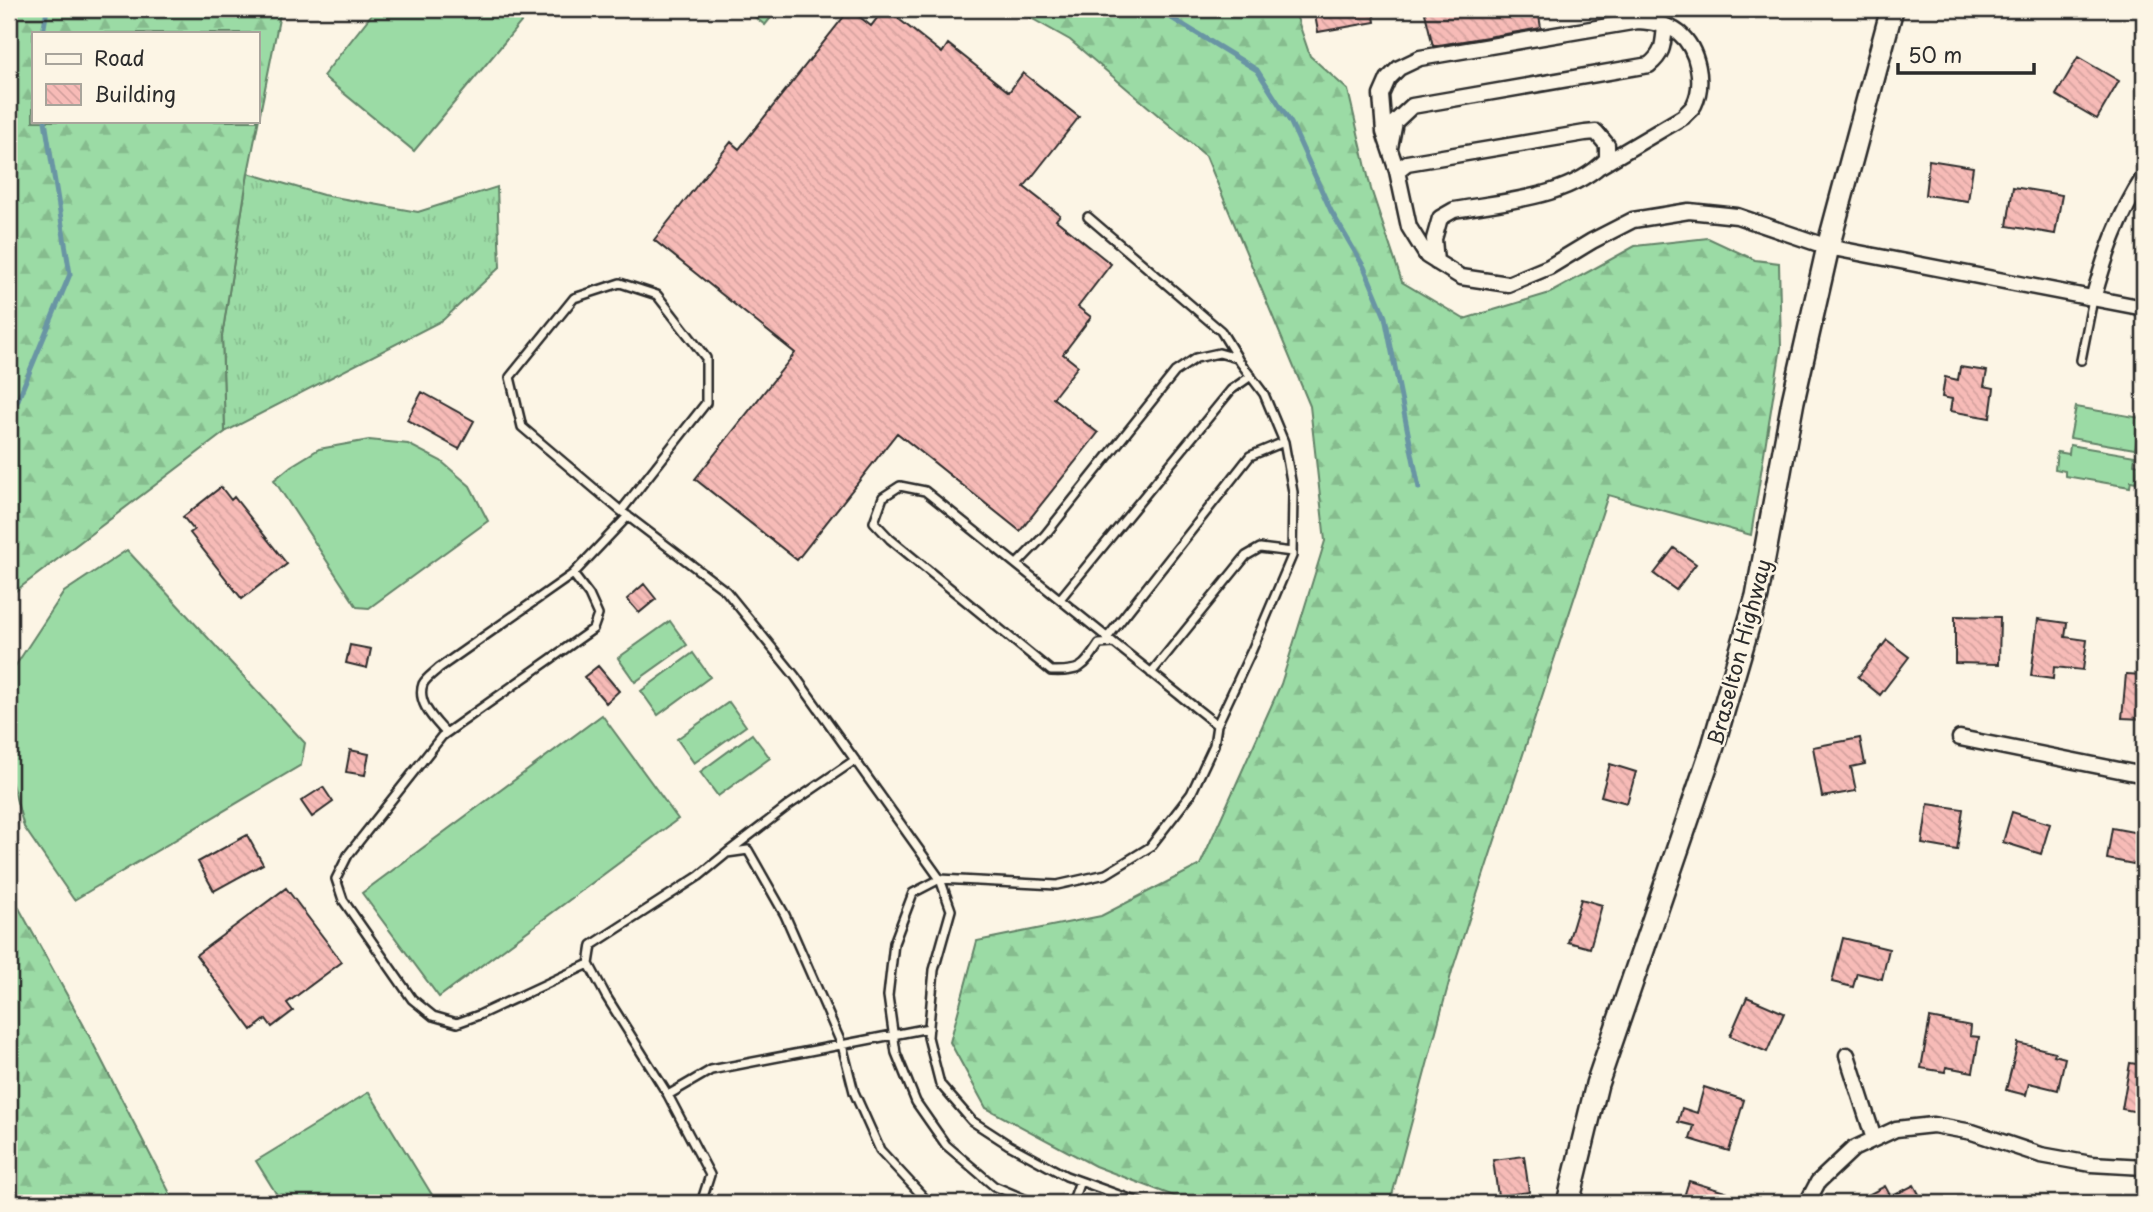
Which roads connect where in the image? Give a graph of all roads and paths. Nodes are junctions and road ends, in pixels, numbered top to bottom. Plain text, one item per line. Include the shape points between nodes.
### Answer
1 (1892, 9) edge
2 (1665, 26) junction
3 (1390, 150) junction
4 (1600, 166) junction
5 (1396, 171) junction
6 (2144, 177) edge
7 (1088, 217) dead end
8 (1828, 247) junction
9 (1436, 261) junction
10 (2093, 299) junction
11 (2144, 308) edge
12 (1237, 358) junction
13 (2081, 360) dead end
14 (1251, 376) junction
15 (1284, 442) junction
16 (621, 511) junction
17 (628, 516) junction
18 (1292, 552) junction
19 (1017, 564) junction
20 (573, 574) junction
21 (1060, 599) junction
22 (1107, 638) junction
23 (1114, 643) junction
24 (1151, 673) junction
25 (1217, 725) junction
26 (446, 733) junction
27 (1959, 738) dead end
28 (855, 760) junction
29 (2144, 775) edge
30 (727, 853) junction
31 (940, 879) junction
32 (589, 964) junction
33 (929, 1028) junction
34 (893, 1035) junction
35 (842, 1045) junction
36 (1847, 1055) dead end
37 (668, 1096) junction
38 (1874, 1139) junction
39 (2144, 1167) edge
40 (1080, 1181) junction
41 (701, 1203) edge
42 (929, 1203) edge
43 (1034, 1203) edge
44 (1072, 1203) edge
45 (1141, 1203) edge
46 (1568, 1203) edge
47 (1807, 1203) edge

1 - 8 main road, Braselton Highway
2 - 3 street via 1659,57 1649,65 1412,106 1395,122
2 - 3 street via 1638,21 1420,58 1399,68 1381,95
2 - 4 street via 1692,48 1699,68 1694,106
3 - 5 street
4 - 5 street via 1607,159 1607,145 1596,132 1407,163
4 - 9 street via 1563,188 1454,210 1440,218 1434,239
5 - 9 street via 1409,226 1427,256
6 - 10 street via 2108,247
7 - 12 lane via 1221,331
8 - 9 street via 1737,216 1689,211 1633,220 1549,267 1508,284 1461,277
8 - 10 street
8 - 46 main road, Braselton Highway via 1793,401 1757,596 1713,746 1597,1084
10 - 11 street
10 - 13 lane
12 - 14 lane
12 - 19 lane via 1219,353 1196,358 1175,372
14 - 15 lane via 1264,394
14 - 21 lane via 1231,390
15 - 18 lane via 1293,492
15 - 22 lane via 1250,456
16 - 16 lane via 706,403 706,358 657,295 620,283 574,298 510,377 522,427
16 - 17 lane
17 - 20 lane
17 - 28 lane via 726,591
18 - 24 lane via 1260,548 1246,556
18 - 25 lane
19 - 21 lane
19 - 23 lane via 925,491 900,486 883,497 874,522 890,539 1051,671 1069,672 1086,665 1099,644
20 - 26 lane via 424,682 422,696 428,712
20 - 26 lane via 598,615 593,629
21 - 22 lane
22 - 23 lane
23 - 24 lane
24 - 25 lane
25 - 31 lane via 1214,745 1191,794 1150,847 1106,874 1057,886
26 - 32 lane via 348,855 336,879 343,900 412,999 433,1017 457,1023
27 - 29 street
28 - 30 lane
28 - 31 lane
30 - 32 lane via 592,944
30 - 35 lane via 748,850 785,915
31 - 33 lane via 951,910 934,970
31 - 34 lane via 913,893 894,943 888,996
32 - 37 lane
33 - 34 lane
33 - 40 lane via 940,1084 972,1121
34 - 35 lane
34 - 43 lane via 895,1053 916,1102 946,1145 994,1186
35 - 37 lane via 711,1070
35 - 42 lane via 853,1092 880,1150
36 - 38 street
37 - 41 lane via 710,1175
38 - 39 street via 1896,1129 1933,1125 1972,1132 2041,1155
38 - 47 street via 1853,1149 1818,1182
40 - 44 lane
40 - 45 lane

